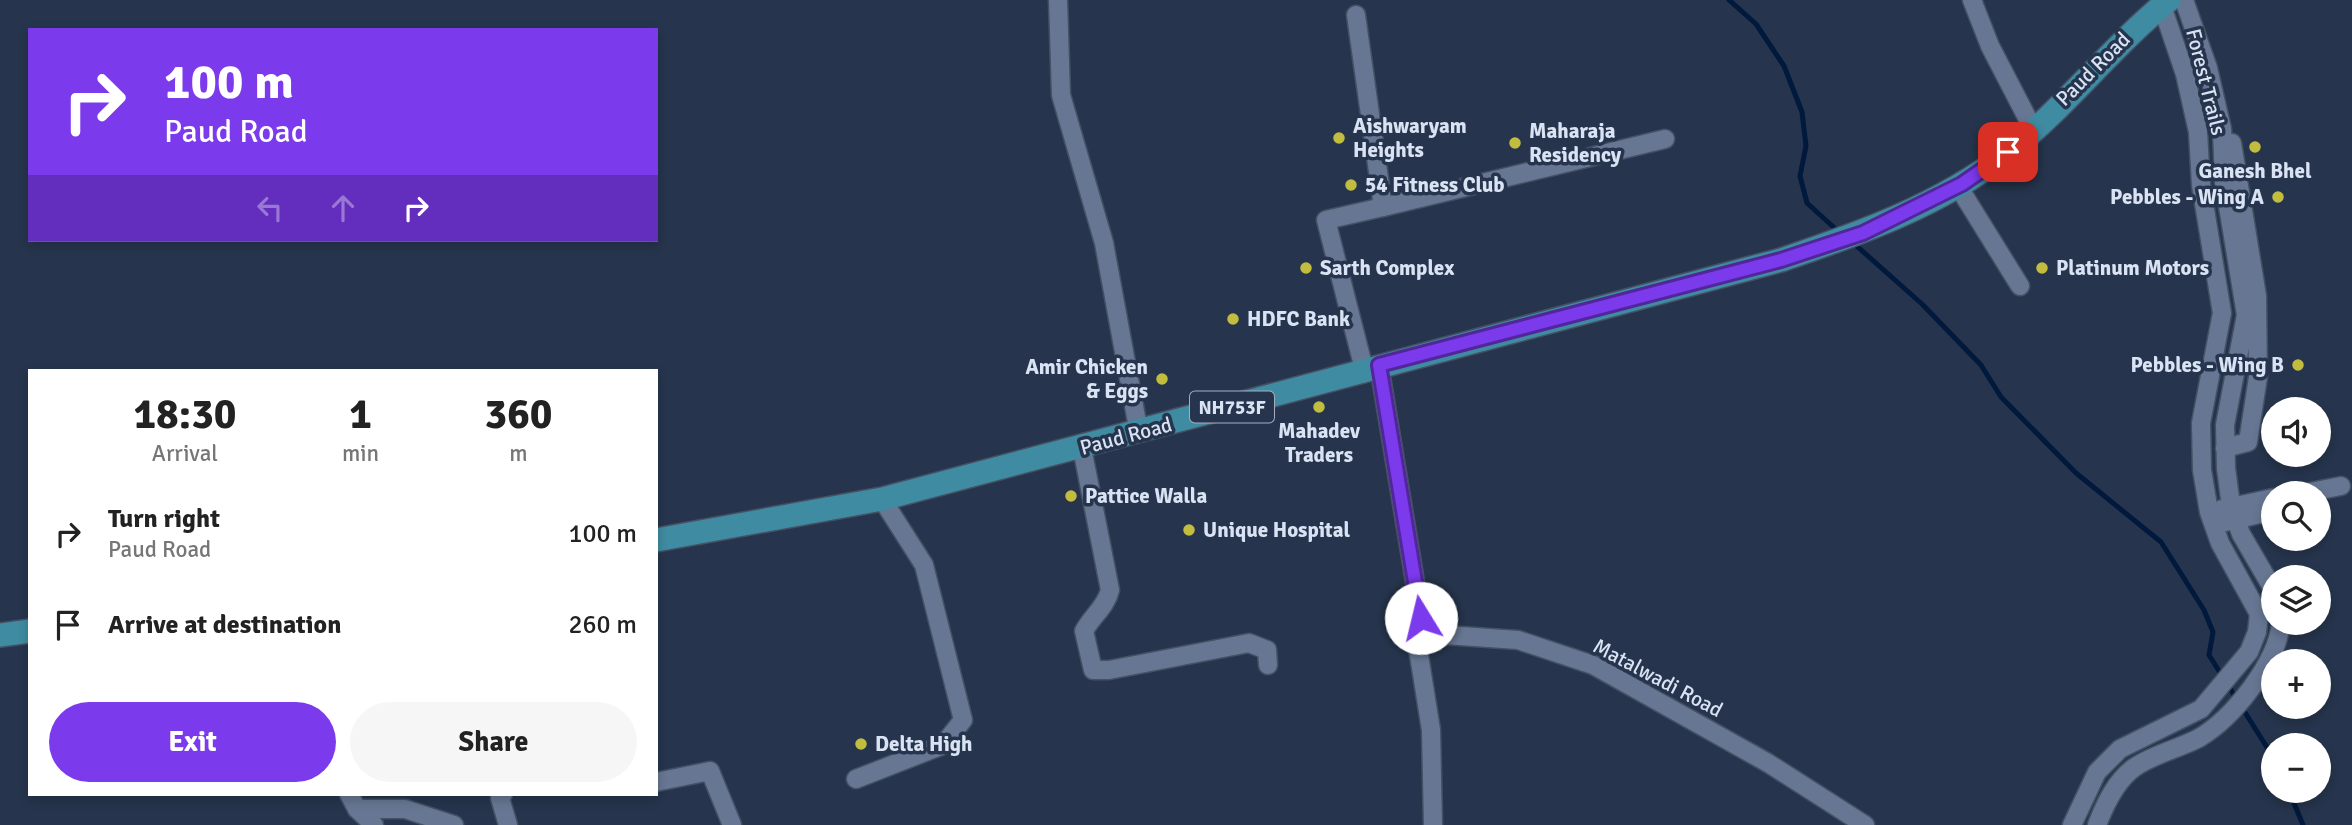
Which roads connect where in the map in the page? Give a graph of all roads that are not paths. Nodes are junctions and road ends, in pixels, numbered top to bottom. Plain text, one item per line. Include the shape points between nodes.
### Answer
1 (1058, 0) edge
2 (1972, 0) edge
3 (2172, 2) edge
4 (1356, 15) dead end
5 (2201, 48) junction
6 (2179, 56) junction
7 (2217, 111) junction
8 (2194, 115) junction
9 (2033, 129) junction
10 (1665, 139) dead end
11 (1958, 187) junction
12 (1383, 207) junction
13 (2020, 286) dead end
14 (1371, 367) junction
15 (1139, 433) junction
16 (1082, 448) junction
17 (2225, 448) junction
18 (882, 499) junction
19 (2261, 503) edge
20 (2261, 511) edge
21 (2234, 512) junction
22 (2211, 519) junction
23 (658, 540) edge
24 (2258, 564) junction
25 (2261, 569) edge
26 (2238, 576) junction
27 (28, 631) edge
28 (1431, 634) junction
29 (0, 635) edge
30 (2280, 635) edge
31 (1268, 665) dead end
32 (2120, 749) junction
33 (2134, 768) junction
34 (856, 779) dead end
35 (658, 782) edge
36 (502, 796) edge
37 (353, 802) edge
38 (374, 825) edge
39 (454, 825) edge
40 (508, 825) edge
41 (732, 825) edge
42 (1433, 825) edge
43 (1865, 825) edge
44 (2072, 825) edge
45 (2097, 825) edge

1 - 15 street via 1061,95 1104,243
2 - 9 street
3 - 5 street
3 - 6 street, Forest Trails
3 - 9 main road, Paud Road / NH753F via 2133,29
4 - 12 street
5 - 6 street
5 - 7 street
6 - 8 street, Forest Trails
7 - 8 street
7 - 17 street via 2246,315 2225,425
7 - 17 street via 2230,127 2257,309 2258,377 2248,442
8 - 22 street, Forest Trails via 2222,313 2202,424 2202,470
9 - 11 main road, Paud Road / NH753F
10 - 12 street
11 - 13 street
11 - 14 main road, Paud Road / NH753F via 1863,233 1803,253
12 - 14 street via 1326,220
14 - 15 main road, Paud Road / NH753F
14 - 28 street via 1421,618
15 - 16 main road, Paud Road / NH753F
16 - 18 main road, Paud Road / NH753F
16 - 31 street via 1110,590 1107,604 1084,631 1093,670 1250,643 1267,650
17 - 21 street
18 - 23 main road, Paud Road / NH753F
18 - 34 street via 924,565 963,720 943,744
19 - 21 street
20 - 21 street
21 - 22 street
21 - 24 street
22 - 26 street, Forest Trails
24 - 25 street
24 - 26 street
26 - 32 street, Forest Trails via 2259,614 2249,652 2201,709
27 - 29 main road
28 - 42 street via 1418,649 1431,730
28 - 43 street, Matalwadi Road via 1518,640 1593,665 1768,763
30 - 33 street via 2269,664 2216,727
32 - 33 street
32 - 44 street, Forest Trails via 2097,772
33 - 45 street via 2116,786
35 - 41 street via 710,771
36 - 40 street
37 - 38 street
37 - 39 street via 405,809

